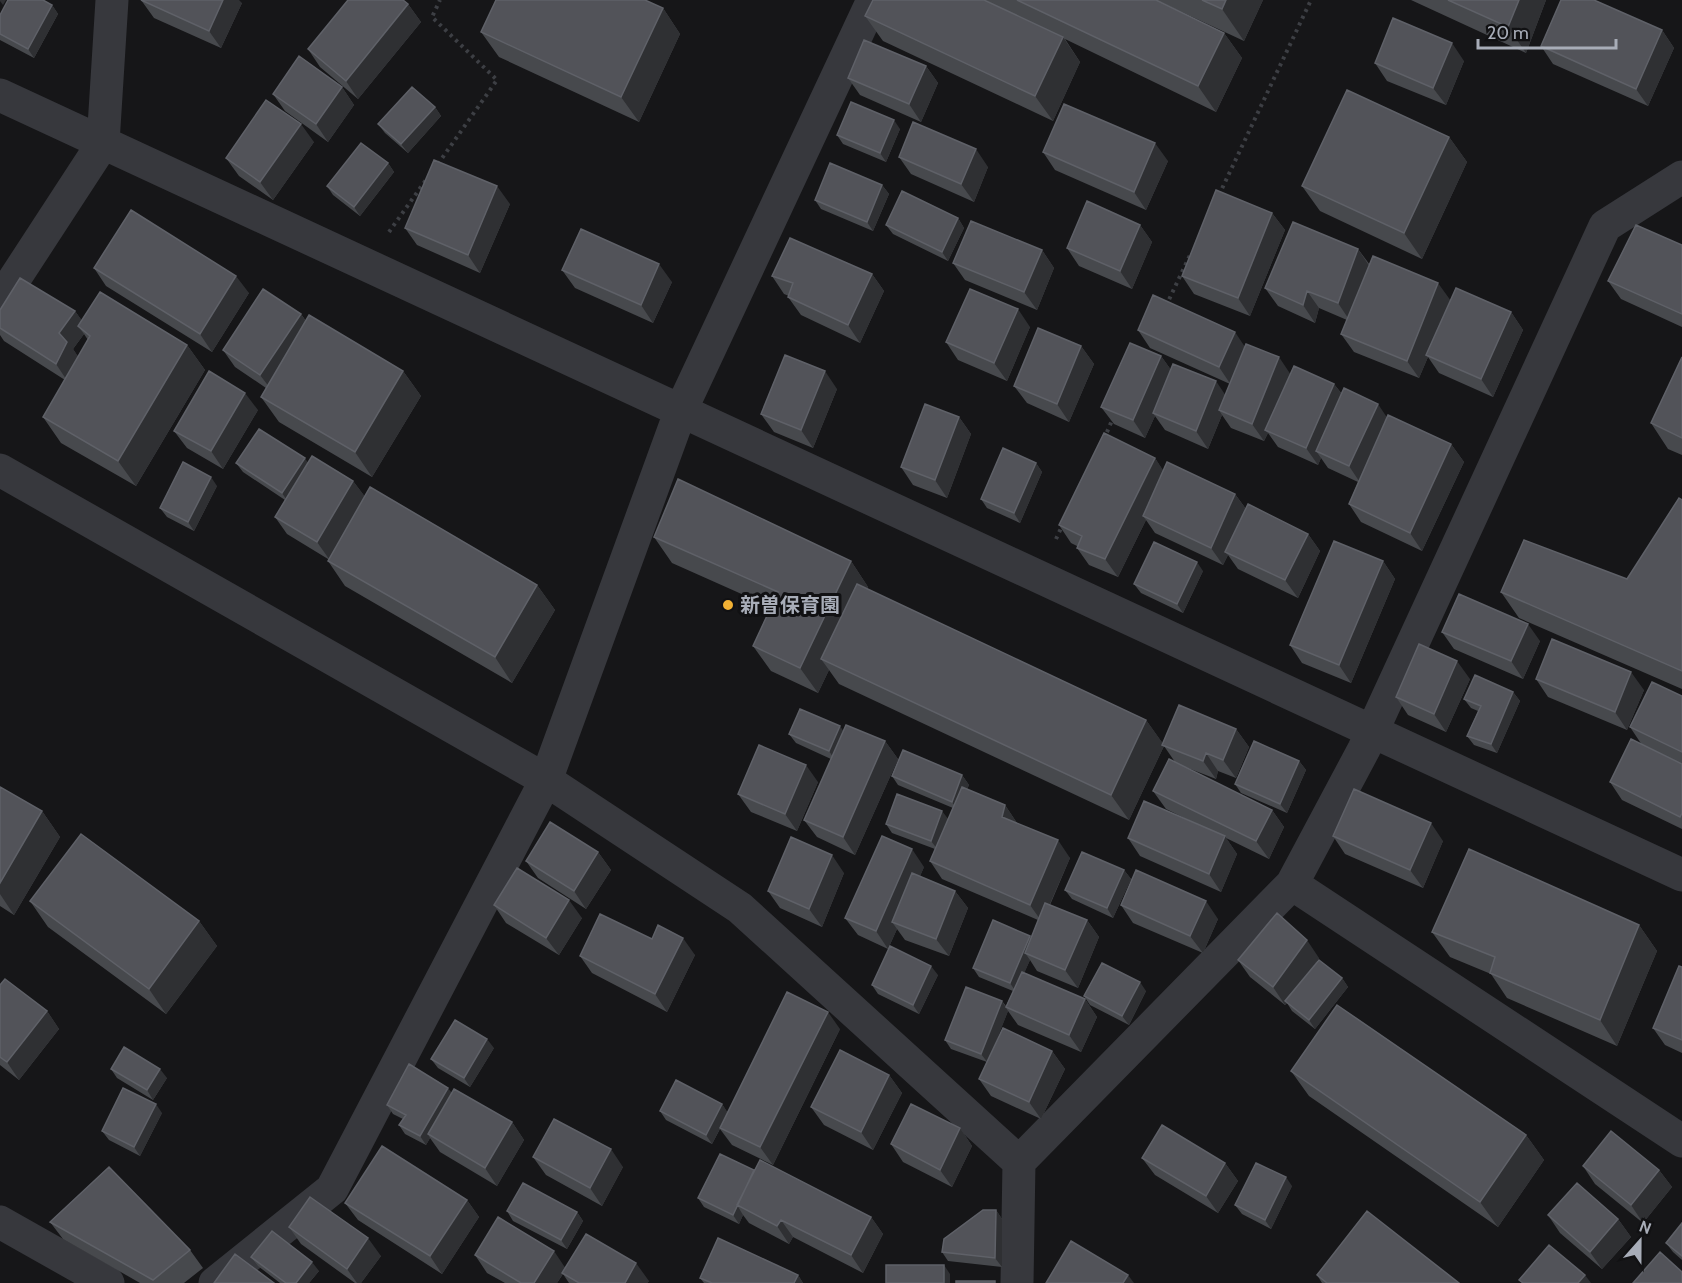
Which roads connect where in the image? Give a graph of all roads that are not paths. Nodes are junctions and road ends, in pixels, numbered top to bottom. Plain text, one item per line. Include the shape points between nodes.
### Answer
1 (112, 0) edge
2 (873, 0) edge
3 (0, 95) edge
4 (103, 143) junction
5 (1682, 177) edge
6 (0, 301) edge
7 (681, 410) junction
8 (0, 470) edge
9 (1371, 732) junction
10 (546, 780) junction
11 (1682, 875) edge
12 (1292, 884) junction
13 (1682, 1141) edge
14 (1019, 1162) junction
15 (0, 1222) edge
16 (108, 1283) edge
17 (215, 1283) edge
18 (1017, 1283) edge

1 - 4 street
2 - 7 street
3 - 4 street
4 - 6 street
4 - 7 street
5 - 9 street via 1605,226
7 - 9 street
7 - 10 street
8 - 10 street
9 - 11 street
9 - 12 street
10 - 14 street via 740,908
10 - 17 street via 332,1189
12 - 13 street
12 - 14 street
14 - 18 street
15 - 16 street

